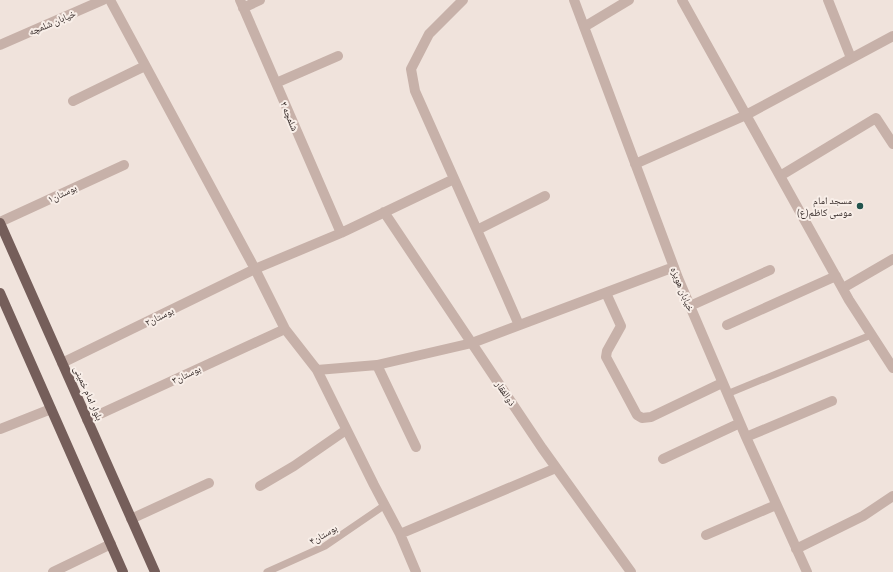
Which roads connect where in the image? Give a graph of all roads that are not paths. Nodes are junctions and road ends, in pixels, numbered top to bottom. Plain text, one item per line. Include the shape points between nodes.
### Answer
1 (103, 0) edge
2 (110, 0) edge
3 (260, 0) edge
4 (463, 0) edge
5 (574, 0) edge
6 (629, 0) edge
7 (682, 0) edge
8 (828, 0) edge
9 (242, 4) edge
10 (584, 27) junction
11 (893, 36) edge
12 (0, 45) edge
13 (338, 56) dead end
14 (851, 58) junction
15 (146, 66) junction
16 (276, 83) junction
17 (73, 101) dead end
18 (746, 115) junction
19 (893, 144) edge
20 (635, 164) junction
21 (124, 165) dead end
22 (780, 176) junction
23 (454, 179) junction
24 (545, 196) dead end
25 (384, 212) junction
26 (0, 223) edge
27 (477, 230) junction
28 (341, 233) junction
29 (893, 259) edge
30 (674, 267) junction
31 (255, 269) junction
32 (770, 270) dead end
33 (836, 276) junction
34 (843, 288) junction
35 (0, 293) edge
36 (606, 293) junction
37 (690, 306) junction
38 (518, 325) junction
39 (727, 325) dead end
40 (285, 329) junction
41 (871, 334) junction
42 (472, 343) junction
43 (62, 363) junction
44 (377, 364) junction
45 (893, 368) edge
46 (317, 370) junction
47 (722, 383) junction
48 (727, 394) junction
49 (832, 401) dead end
50 (51, 409) junction
51 (87, 420) junction
52 (740, 423) junction
53 (0, 429) edge
54 (346, 430) junction
55 (746, 437) junction
56 (416, 447) dead end
57 (663, 459) dead end
58 (556, 468) junction
59 (209, 483) dead end
60 (260, 486) dead end
61 (893, 496) edge
62 (776, 505) junction
63 (385, 506) junction
64 (131, 519) junction
65 (400, 534) junction
66 (706, 535) dead end
67 (111, 544) junction
68 (796, 549) junction
69 (67, 569) edge
70 (53, 572) edge
71 (123, 572) edge
72 (155, 572) edge
73 (267, 572) edge
74 (416, 572) edge
75 (631, 572) edge
76 (807, 572) edge

1 - 12 street, خیابان شلمچه
2 - 15 street
3 - 9 street
4 - 23 street via 429,34 411,69 415,91
5 - 10 street, خیابان هویزه
6 - 10 street
7 - 18 street
8 - 14 street
9 - 16 street, شلمچه ۲
10 - 20 street, خیابان هویزه
11 - 14 street
13 - 16 street
14 - 18 street
15 - 17 street
15 - 31 street
16 - 28 street, شلمچه ۲
18 - 20 street
18 - 22 street
19 - 22 street via 876,118
20 - 30 street, خیابان هویزه
21 - 26 street, بوستان۱
22 - 33 street
23 - 25 street, بوستان۲
23 - 27 street
24 - 27 street
25 - 28 street, بوستان۲
25 - 42 street, ذوالفقار
26 - 43 main road, بلوار امام خمینی
27 - 38 street
28 - 31 street, بوستان۲
29 - 34 street
30 - 36 street
30 - 37 street, خیابان هویزه
31 - 40 street
31 - 43 street, بوستان۲
32 - 37 street
33 - 34 street
33 - 39 street
34 - 41 street
35 - 50 main road
36 - 38 street
36 - 47 street via 620,326 606,357 637,415 642,418 651,417
37 - 47 street, خیابان هویزه
38 - 42 street
40 - 46 street
40 - 51 street, بوستان۳
41 - 45 street
41 - 48 lane
42 - 44 street
42 - 58 street, ذوالفقار
43 - 51 main road, بلوار امام خمینی
44 - 46 street
44 - 56 street
46 - 54 street
47 - 48 street, خیابان هویزه
48 - 52 street, خیابان هویزه
49 - 55 street
50 - 53 street
50 - 67 main road
51 - 64 main road, بلوار امام خمینی
52 - 55 street, خیابان هویزه
52 - 57 street
54 - 60 street
54 - 63 street
55 - 62 street, خیابان هویزه
58 - 65 street
58 - 75 street, ذوالفقار
59 - 64 street
61 - 68 street via 863,516
62 - 66 street
62 - 68 street, خیابان هویزه
63 - 65 street
63 - 73 lane, بوستان۴ via 325,546
64 - 72 main road, بلوار امام خمینی
65 - 74 street
67 - 69 street
67 - 71 main road
68 - 76 street, خیابان هویزه
69 - 70 street

